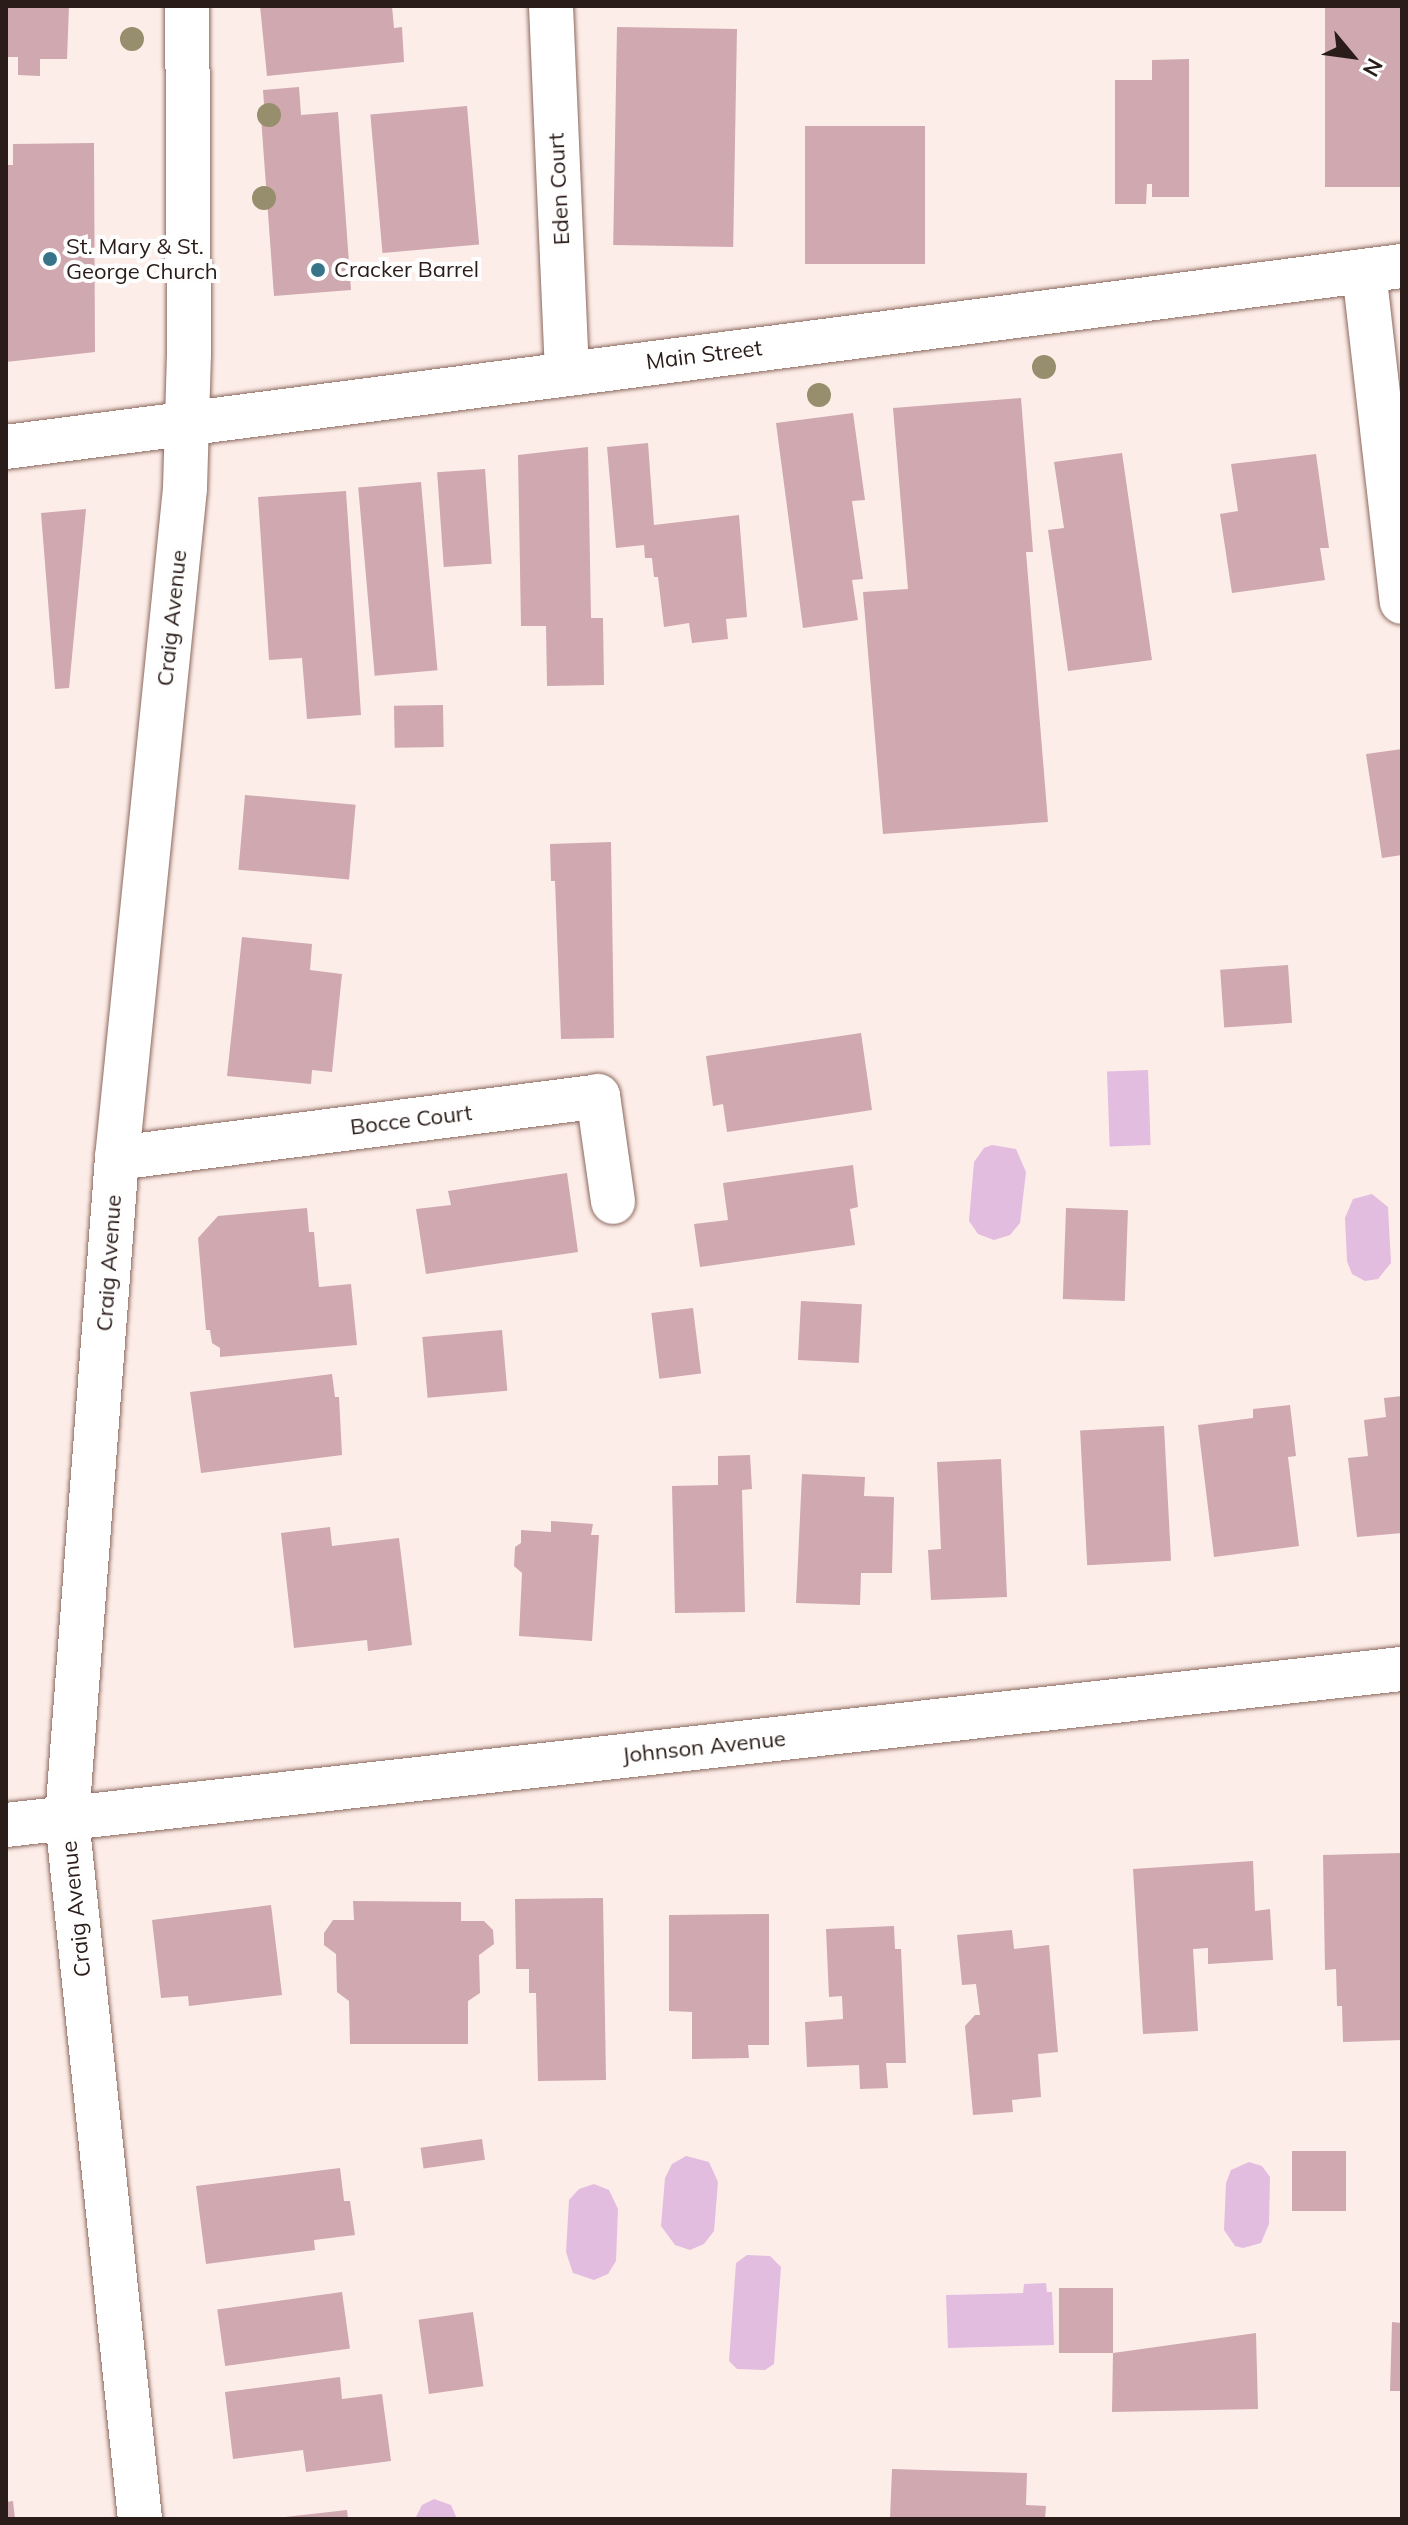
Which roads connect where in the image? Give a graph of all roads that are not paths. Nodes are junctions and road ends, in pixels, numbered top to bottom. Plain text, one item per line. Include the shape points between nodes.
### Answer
1 (187, 6) edge
2 (551, 6) edge
3 (1383, 269) edge
4 (567, 372) junction
5 (189, 424) junction
6 (6, 447) edge
7 (1402, 602) edge
8 (117, 1158) junction
9 (613, 1202) dead end
10 (1402, 1669) edge
11 (67, 1818) junction
12 (6, 1825) edge
13 (140, 2519) edge

1 - 5 street, Craig Avenue
2 - 4 street, Eden Court
3 - 4 street, Main Street
3 - 7 street
4 - 5 street, Main Street
5 - 6 street, Main Street
5 - 8 street, Craig Avenue
8 - 9 street, Bocce Court via 598,1096
8 - 11 street, Craig Avenue
10 - 11 street, Johnson Avenue
11 - 12 street, Johnson Avenue
11 - 13 street, Craig Avenue

